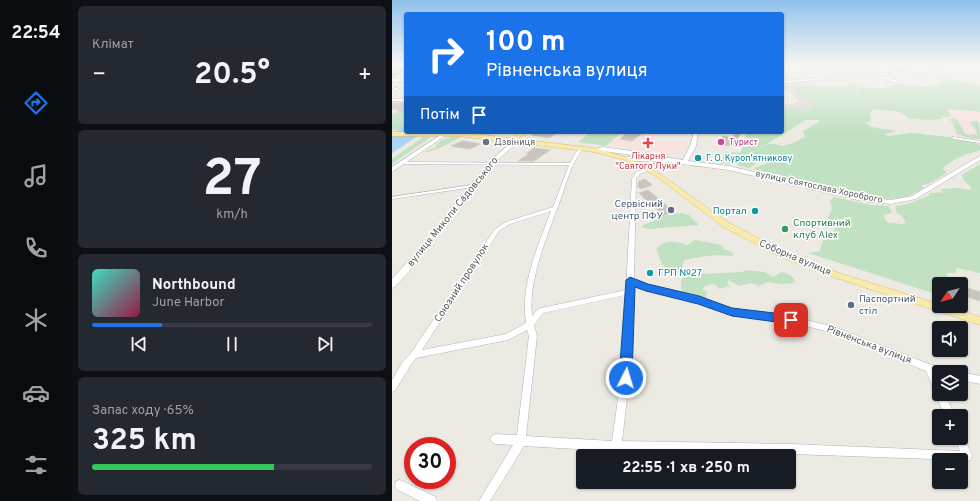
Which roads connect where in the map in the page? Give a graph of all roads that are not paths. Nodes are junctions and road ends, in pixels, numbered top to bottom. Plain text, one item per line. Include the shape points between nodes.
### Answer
1 (392, 100) edge
2 (404, 100) edge
3 (392, 134) edge
4 (404, 134) edge
5 (446, 134) edge
6 (457, 134) edge
7 (522, 134) edge
8 (696, 134) edge
9 (954, 138) dead end
10 (514, 140) junction
11 (980, 142) edge
12 (582, 148) junction
13 (594, 150) junction
14 (980, 158) edge
15 (627, 159) junction
16 (670, 160) junction
17 (685, 161) junction
18 (403, 163) junction
19 (491, 163) junction
20 (571, 164) junction
21 (651, 167) junction
22 (392, 170) edge
23 (472, 186) junction
24 (392, 198) edge
25 (555, 208) junction
26 (630, 280) junction
27 (392, 285) edge
28 (630, 292) junction
29 (980, 321) edge
30 (529, 325) junction
31 (414, 355) junction
32 (929, 368) junction
33 (932, 369) edge
34 (932, 375) edge
35 (968, 377) edge
36 (980, 380) edge
37 (392, 388) edge
38 (495, 439) dead end
39 (521, 441) junction
40 (963, 445) edge
41 (618, 446) junction
42 (617, 449) edge
43 (400, 485) dead end
44 (432, 501) edge
45 (484, 501) edge

1 - 2 street
3 - 4 main road, Соборна вулиця
5 - 18 main road
6 - 10 main road, Соборна вулиця
7 - 10 main road
8 - 17 main road
9 - 11 street
10 - 12 main road, Соборна вулиця
10 - 19 main road, вулиця Миколи Садовського
12 - 13 main road, Соборна вулиця
12 - 20 street
13 - 15 main road, Соборна вулиця
13 - 16 main road via 612,150
14 - 17 main road, вулиця Святослава Хороброго via 918,196 891,202 862,199 736,169
15 - 16 main road
15 - 21 main road, Соборна вулиця
16 - 17 main road, вулиця Святослава Хороброго
16 - 21 main road
18 - 19 street
18 - 22 main road
19 - 20 street
19 - 23 main road, вулиця Миколи Садовського
20 - 25 street
21 - 26 street via 638,173 634,179
21 - 29 main road, Соборна вулиця via 658,175 726,225 784,255 839,276
23 - 24 street
23 - 27 main road, вулиця Миколи Садовського
25 - 30 street via 529,292
25 - 31 street, Союзний провулок via 508,223 497,230
26 - 28 street
26 - 32 street, Рівненська вулиця via 646,288 699,300 732,312 791,320 834,330
28 - 30 street via 541,311
28 - 41 street via 627,364
30 - 31 street via 508,337
30 - 39 street via 533,336
31 - 37 street, Союзний провулок
32 - 33 street, Рівненська вулиця
32 - 34 street
35 - 36 street
38 - 39 street
39 - 41 street
39 - 45 street
40 - 41 street via 968,456
41 - 42 street
43 - 44 street

